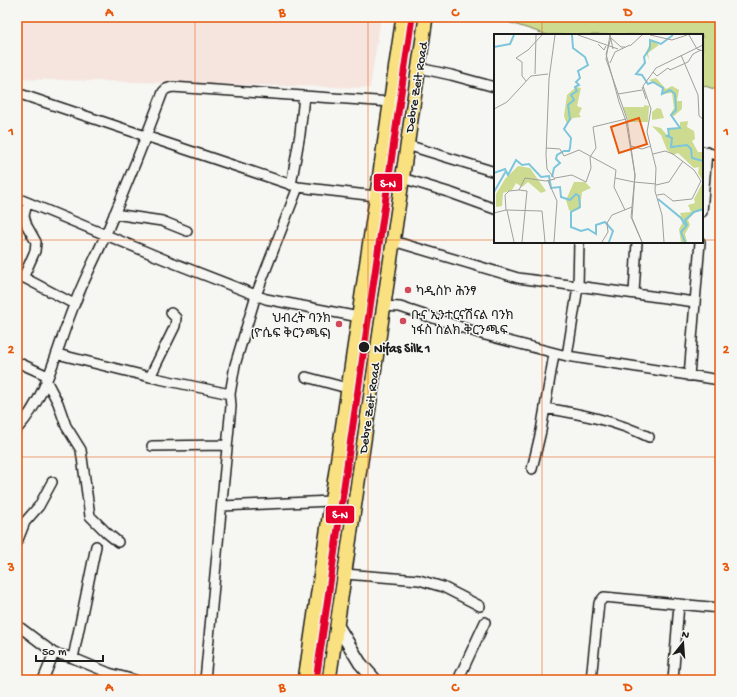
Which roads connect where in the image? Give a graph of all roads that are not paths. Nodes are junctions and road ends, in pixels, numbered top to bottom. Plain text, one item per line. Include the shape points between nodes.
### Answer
1 (403, 17) edge
2 (426, 17) edge
3 (419, 68) junction
4 (494, 86) edge
5 (23, 95) dead end
6 (304, 96) junction
7 (390, 102) junction
8 (146, 137) junction
9 (406, 145) junction
10 (704, 151) edge
11 (720, 156) edge
12 (494, 172) edge
13 (402, 178) junction
14 (703, 182) edge
15 (294, 186) junction
16 (376, 196) junction
17 (17, 198) edge
18 (27, 203) junction
19 (494, 208) edge
20 (114, 214) junction
21 (187, 231) dead end
22 (106, 235) junction
23 (393, 241) junction
24 (579, 243) edge
25 (637, 243) edge
26 (700, 243) edge
27 (20, 276) edge
28 (578, 287) junction
29 (634, 293) junction
30 (256, 295) junction
31 (695, 302) junction
32 (74, 304) junction
33 (383, 306) junction
34 (171, 313) dead end
35 (359, 317) junction
36 (57, 354) junction
37 (554, 354) junction
38 (567, 356) junction
39 (17, 362) edge
40 (689, 376) junction
41 (150, 377) junction
42 (306, 377) dead end
43 (47, 378) junction
44 (720, 380) edge
45 (347, 388) junction
46 (230, 394) junction
47 (545, 408) junction
48 (17, 429) edge
49 (649, 437) dead end
50 (227, 445) junction
51 (152, 446) dead end
52 (532, 469) dead end
53 (52, 482) dead end
54 (331, 501) junction
55 (222, 506) junction
56 (17, 542) edge
57 (118, 542) dead end
58 (96, 546) dead end
59 (345, 574) junction
60 (678, 604) junction
61 (480, 606) dead end
62 (720, 608) edge
63 (486, 622) dead end
64 (17, 625) edge
65 (337, 625) junction
66 (54, 653) junction
67 (73, 658) junction
68 (43, 680) edge
69 (135, 680) edge
70 (205, 680) edge
71 (305, 680) edge
72 (329, 680) edge
73 (375, 680) edge
74 (458, 680) edge
75 (591, 680) edge
76 (673, 680) edge

1 - 7 main road, Debre Zeit Road
2 - 3 main road, Debre Zeit Road
3 - 4 street
3 - 9 main road, Debre Zeit Road
5 - 8 street
6 - 7 street
6 - 8 street via 172,87 163,92
6 - 15 street
7 - 16 main road, Debre Zeit Road
8 - 15 street
8 - 20 street
9 - 12 street
9 - 13 main road, Debre Zeit Road
10 - 11 street
10 - 14 street
13 - 19 street
13 - 23 main road, Debre Zeit Road
15 - 16 street
15 - 30 street
16 - 35 main road, Debre Zeit Road
17 - 18 street
18 - 22 street
18 - 27 street via 24,216 36,242 35,251
20 - 21 street via 162,221
20 - 22 street
22 - 30 street
22 - 32 street
23 - 28 street via 518,278
23 - 33 main road, Debre Zeit Road
24 - 28 street
25 - 29 street
26 - 31 street
27 - 32 street
28 - 29 street
28 - 38 street
29 - 31 street
30 - 35 street
30 - 46 street via 235,365
31 - 40 street
32 - 36 street
33 - 37 street via 400,307
33 - 59 main road, Debre Zeit Road
34 - 41 street via 176,318 175,326
35 - 45 main road, Debre Zeit Road
36 - 41 street
36 - 43 street
37 - 38 street
37 - 47 street
38 - 40 street
39 - 43 street
40 - 44 street
41 - 46 street
42 - 45 street
43 - 48 street via 37,403
43 - 57 street via 66,426 81,450 90,516
45 - 54 main road, Debre Zeit Road
46 - 50 street via 232,406
47 - 49 street via 608,421
47 - 52 street
50 - 51 street
50 - 55 street
53 - 56 street via 39,506 25,522
54 - 55 street
54 - 71 main road, Debre Zeit Road
55 - 70 street
58 - 67 street
59 - 61 street via 419,580 443,587
59 - 65 main road, Debre Zeit Road
60 - 62 street
60 - 75 street via 604,597 599,603
60 - 76 street
63 - 74 street
64 - 66 street
65 - 72 main road, Debre Zeit Road
65 - 73 street via 360,663
66 - 67 street
66 - 68 street
67 - 69 street

